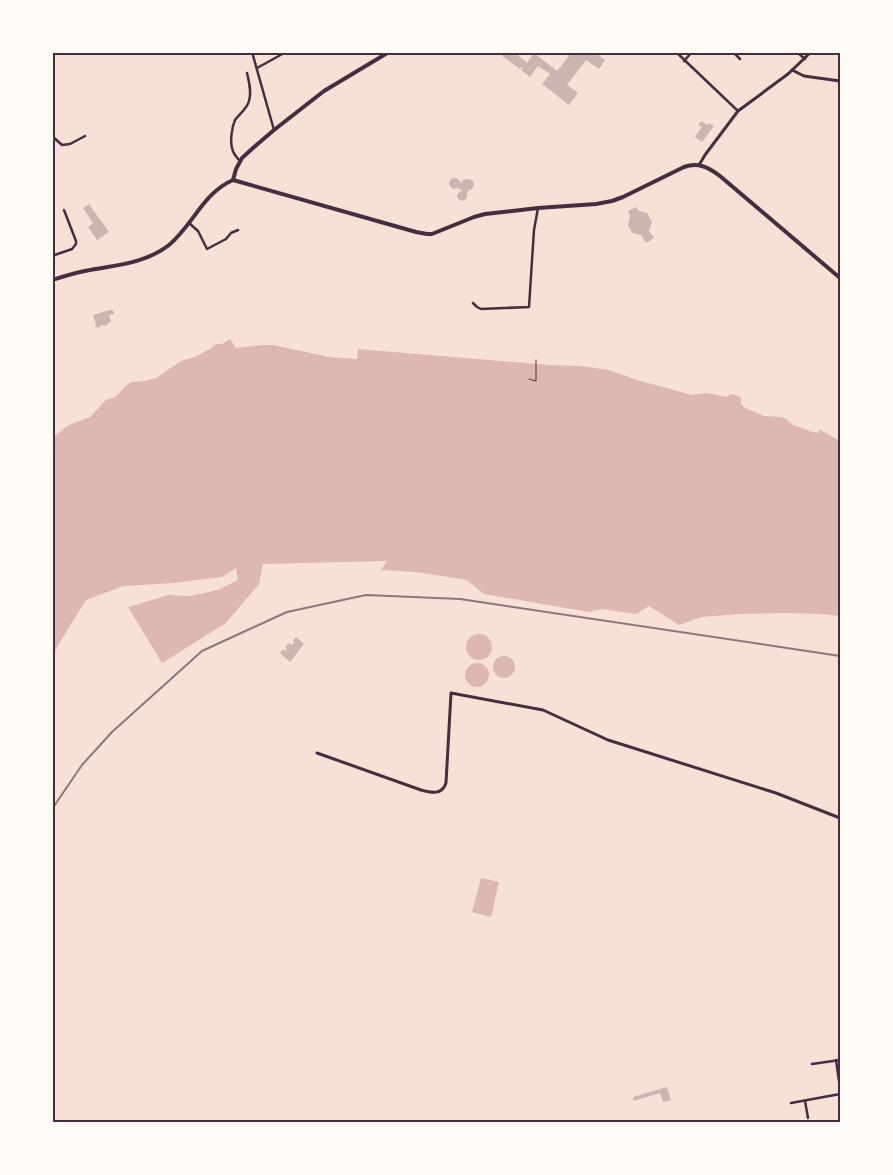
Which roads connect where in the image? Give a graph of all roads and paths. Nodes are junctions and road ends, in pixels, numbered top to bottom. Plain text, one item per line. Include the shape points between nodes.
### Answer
1 (252, 52) edge
2 (286, 52) edge
3 (389, 52) edge
4 (676, 52) edge
5 (692, 52) edge
6 (733, 52) edge
7 (797, 52) edge
8 (811, 52) edge
9 (740, 59) dead end
10 (804, 59) junction
11 (684, 61) junction
12 (257, 68) junction
13 (792, 70) junction
14 (247, 73) dead end
15 (840, 81) edge
16 (738, 111) junction
17 (274, 130) junction
18 (52, 136) edge
19 (85, 136) dead end
20 (240, 162) junction
21 (699, 165) junction
22 (233, 180) junction
23 (538, 208) junction
24 (64, 210) dead end
25 (188, 223) junction
26 (238, 230) dead end
27 (52, 256) edge
28 (53, 278) edge
29 (840, 278) edge
30 (473, 303) dead end
31 (536, 360) dead end
32 (529, 379) dead end
33 (317, 753) dead end
34 (840, 818) edge
35 (836, 1060) junction
36 (840, 1060) edge
37 (812, 1064) dead end
38 (840, 1088) edge
39 (840, 1094) edge
40 (805, 1100) junction
41 (791, 1103) dead end
42 (808, 1118) dead end

1 - 12 street
2 - 12 street
3 - 17 main road via 324,91
4 - 11 street
5 - 11 street
6 - 9 street
7 - 10 street
8 - 10 street
10 - 13 street
11 - 16 street
12 - 17 street
13 - 15 street via 804,76
13 - 16 street
14 - 20 street via 250,100 235,120 233,129 232,149
16 - 21 street
17 - 20 main road
18 - 19 street via 62,145
20 - 22 main road
21 - 23 main road via 684,167 612,201
21 - 29 main road via 717,174
22 - 23 main road via 427,234 481,214
22 - 25 main road via 211,194
23 - 30 street via 529,307 481,309
24 - 27 street via 76,244 72,249
25 - 26 street via 198,231 207,249
25 - 28 main road via 168,245 148,257 129,264
31 - 32 path via 536,381
33 - 34 street via 430,793 438,792 446,783 451,693 543,710 608,740 776,793
35 - 36 street
35 - 37 street
35 - 38 street
39 - 40 street
40 - 41 street
40 - 42 street

